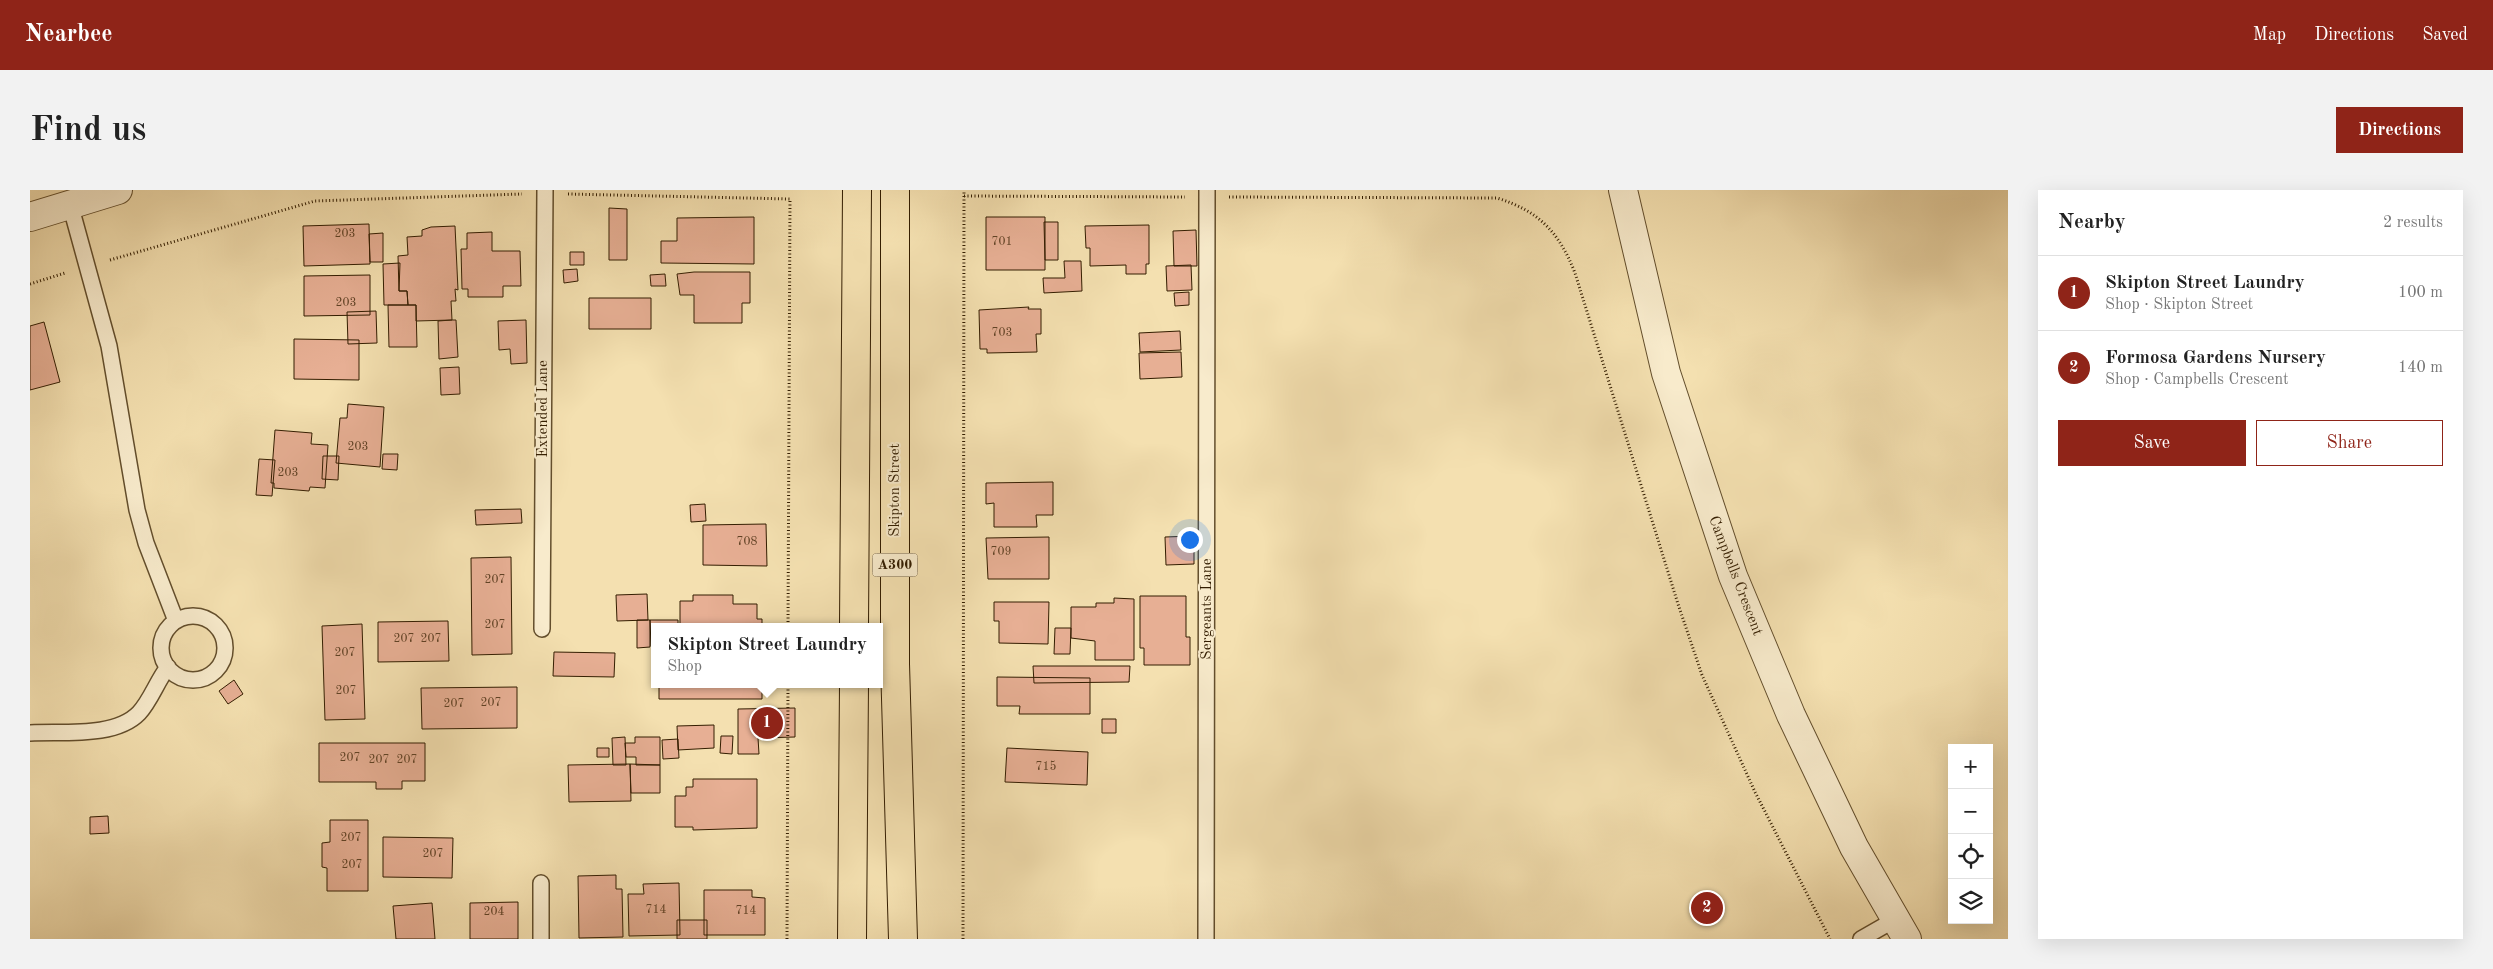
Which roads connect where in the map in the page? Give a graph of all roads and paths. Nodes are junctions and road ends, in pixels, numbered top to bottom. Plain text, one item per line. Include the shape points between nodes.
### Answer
1 (964, 190) edge
2 (1623, 190) edge
3 (108, 192) edge
4 (544, 192) edge
5 (897, 193) edge
6 (854, 194) edge
7 (1207, 194) edge
8 (964, 196) junction
9 (70, 204) junction
10 (30, 217) edge
11 (88, 267) junction
12 (30, 284) edge
13 (176, 622) junction
14 (788, 623) edge
15 (854, 623) edge
16 (542, 628) dead end
17 (168, 667) junction
18 (788, 688) edge
19 (854, 688) edge
20 (30, 733) edge
21 (540, 883) dead end
22 (1901, 929) edge
23 (541, 939) edge
24 (787, 939) edge
25 (852, 939) edge
26 (903, 939) edge
27 (963, 939) edge
28 (1206, 939) edge
29 (1830, 939) edge
30 (1861, 939) edge

1 - 8 path
2 - 22 street, Campbells Crescent via 1666,373 1733,576 1791,715 1854,847
3 - 9 street
4 - 11 path via 315,201
4 - 14 path via 790,199
4 - 16 lane, Extended Lane
5 - 26 highway, Skipton Street / A300 via 895,664
6 - 15 highway, A300
7 - 8 path
7 - 28 lane, Sergeants Lane
7 - 29 path via 1497,198 1531,212 1548,227 1575,272 1702,676 1755,792
8 - 27 path
9 - 10 street
9 - 11 lane
11 - 12 path
11 - 13 lane via 109,346 137,510
13 - 17 lane via 165,634 161,646 162,657
13 - 17 lane via 190,616 209,620 222,633 225,652 219,667 206,678 185,679
17 - 20 lane via 148,702 126,723 98,730
18 - 24 path
19 - 25 highway
21 - 23 lane
22 - 30 lane

